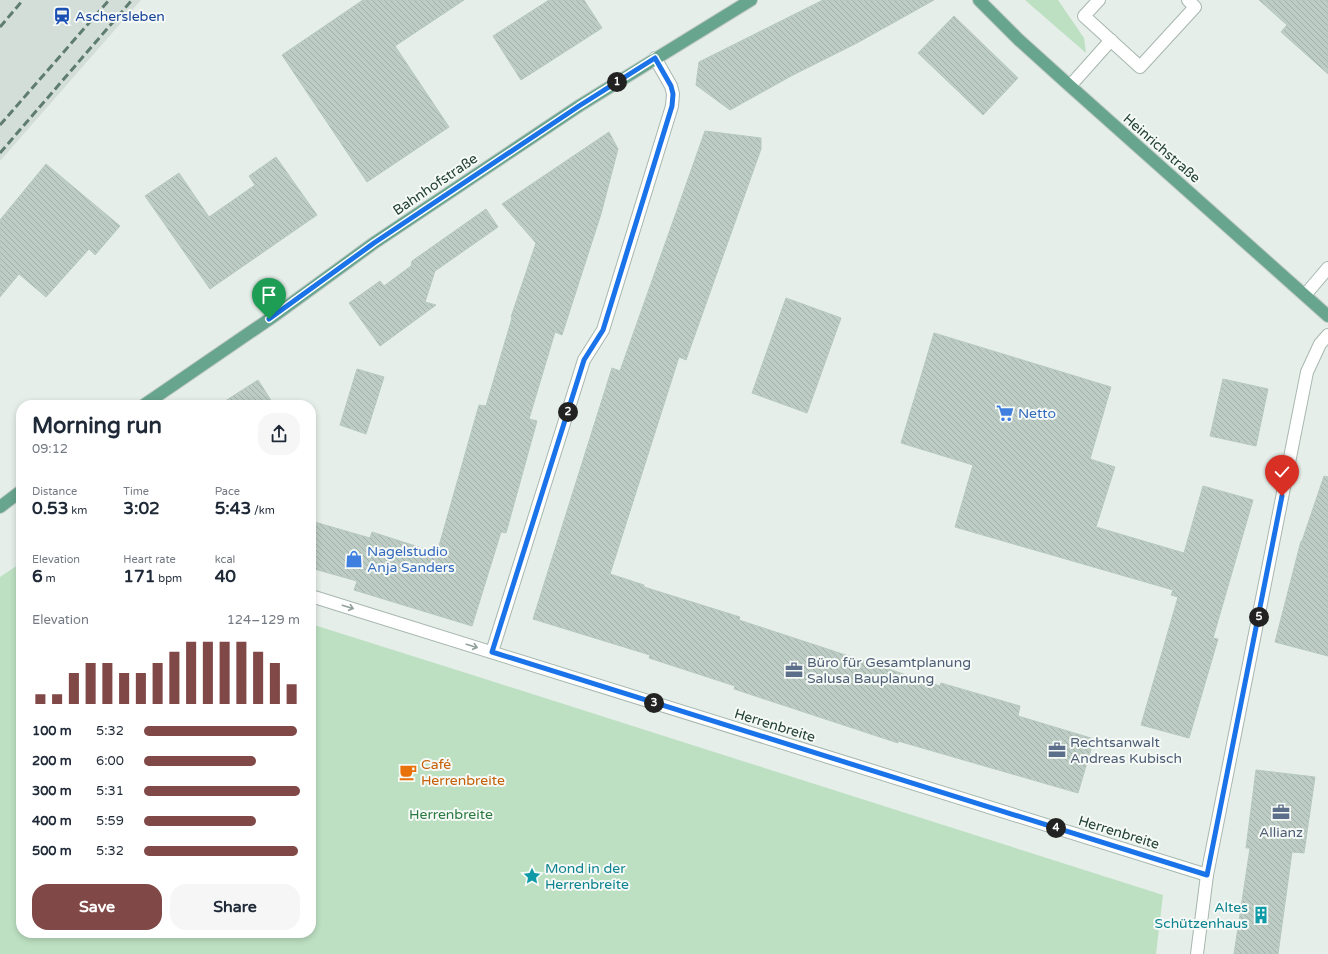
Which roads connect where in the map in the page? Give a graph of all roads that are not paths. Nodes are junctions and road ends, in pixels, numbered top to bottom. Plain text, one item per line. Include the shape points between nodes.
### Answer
1 (751, 0) edge
2 (979, 0) edge
3 (1099, 0) edge
4 (1188, 0) edge
5 (1111, 40) junction
6 (655, 58) junction
7 (1070, 86) junction
8 (1328, 268) edge
9 (1305, 295) junction
10 (1328, 316) edge
11 (1328, 335) edge
12 (151, 400) edge
13 (16, 495) edge
14 (0, 507) edge
15 (316, 598) edge
16 (492, 652) junction
17 (1207, 875) junction
18 (1197, 954) edge

1 - 6 main road, Bahnhofstraße
2 - 7 main road, Heinrichstraße
3 - 5 street via 1084,16
4 - 5 street via 1195,7 1140,67
5 - 7 street
6 - 12 main road, Bahnhofstraße via 381,238 274,316
6 - 16 street via 671,86 672,106 603,330 584,360
7 - 9 main road, Heinrichstraße
8 - 9 street
9 - 10 main road, Heinrichstraße
11 - 17 street via 1320,344 1307,372
13 - 14 main road
15 -> 16 street, Herrenbreite
16 - 17 street, Herrenbreite
17 - 18 street

